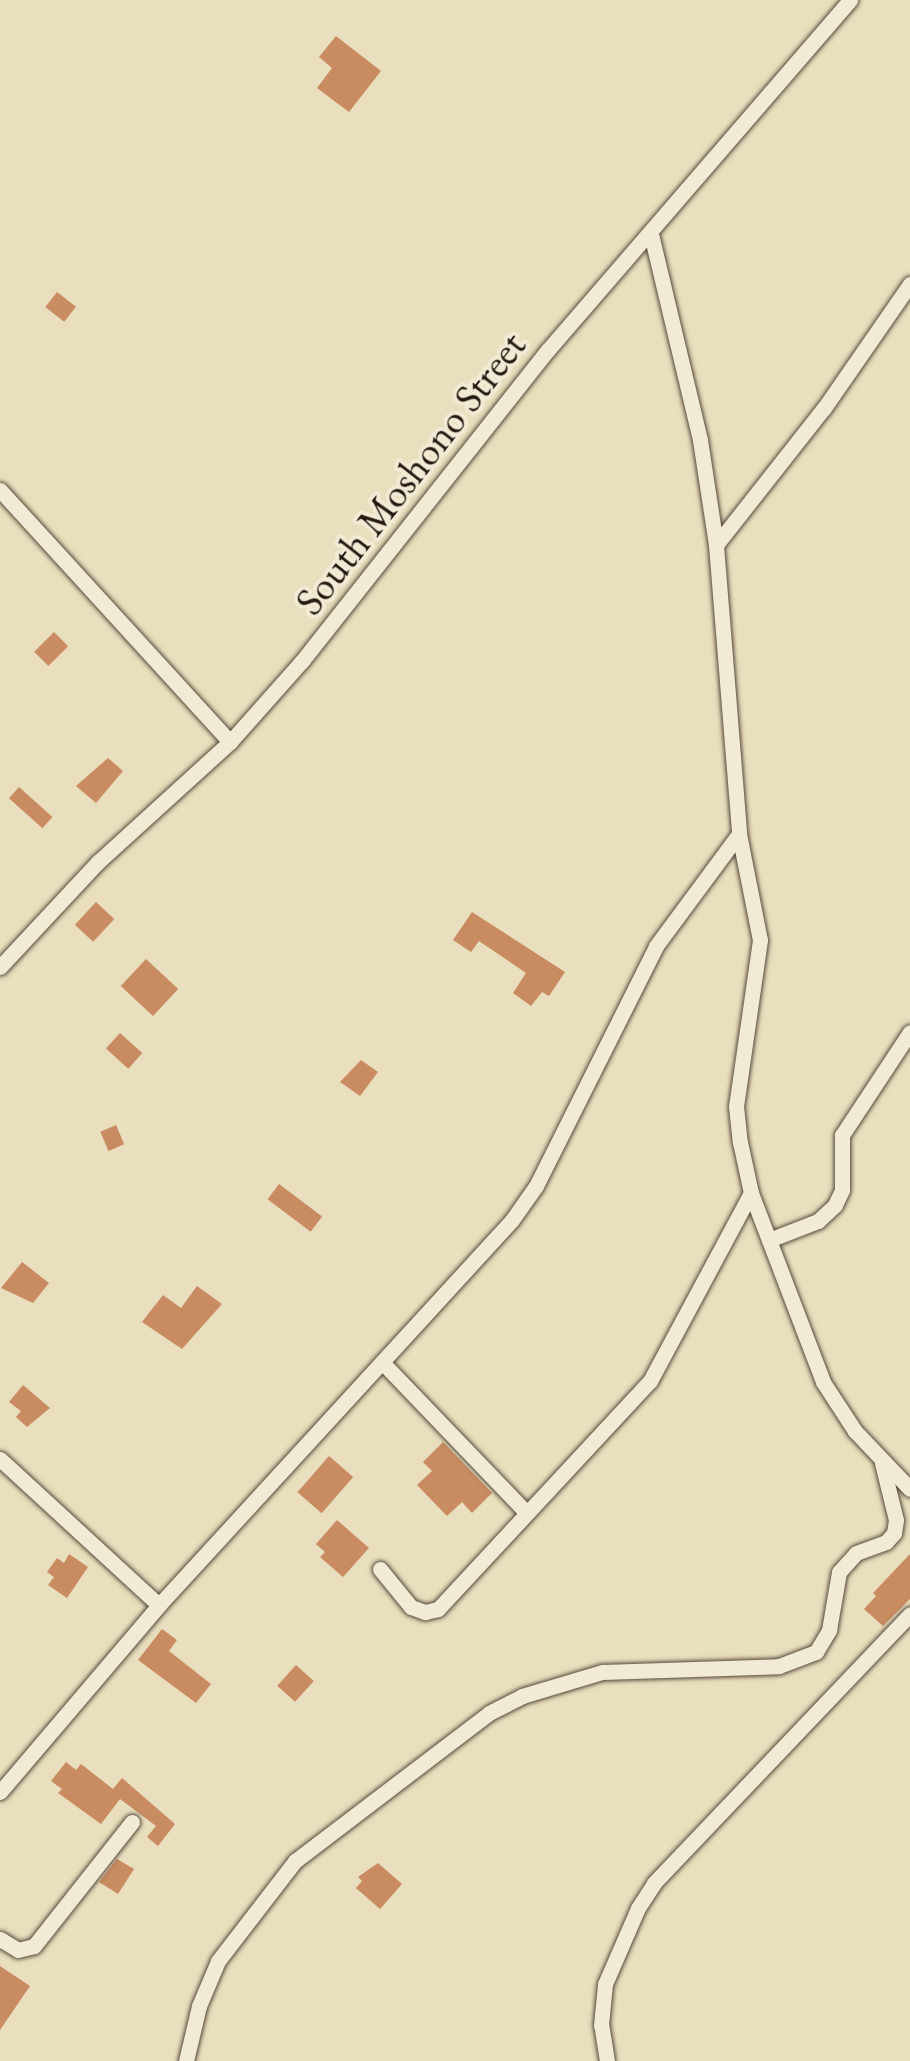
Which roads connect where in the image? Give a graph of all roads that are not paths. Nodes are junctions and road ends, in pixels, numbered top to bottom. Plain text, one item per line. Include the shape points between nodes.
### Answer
1 (850, 0) edge
2 (650, 234) junction
3 (910, 284) edge
4 (0, 490) edge
5 (716, 546) junction
6 (230, 742) junction
7 (739, 834) junction
8 (0, 966) edge
9 (910, 1032) edge
10 (752, 1193) junction
11 (769, 1240) junction
12 (382, 1362) junction
13 (881, 1459) junction
14 (0, 1460) edge
15 (910, 1489) edge
16 (528, 1513) junction
17 (380, 1570) dead end
18 (159, 1605) junction
19 (910, 1614) edge
20 (0, 1792) edge
21 (132, 1822) dead end
22 (0, 1939) edge
23 (186, 2061) edge
24 (607, 2061) edge

1 - 2 street, South Moshono Street
2 - 5 street via 690,386
2 - 6 street, South Moshono Street
3 - 5 street
4 - 6 street
5 - 7 street
6 - 8 street, South Moshono Street via 98,862
7 - 10 street via 760,940 736,1106
7 - 12 street via 656,946 524,1205
9 - 11 street via 842,1134 842,1190 835,1206 818,1221
10 - 11 street
10 - 16 street via 650,1381
11 - 13 street via 823,1382
12 - 16 street
12 - 18 street
13 - 15 street
13 - 23 street via 894,1533 856,1553 838,1572 829,1630 816,1652 779,1666 602,1672 490,1713 295,1861 218,1961
14 - 18 street
16 - 17 street via 432,1612 410,1607
18 - 20 street
19 - 24 street via 654,1883 605,1984 601,2024
21 - 22 street via 34,1946 18,1950

